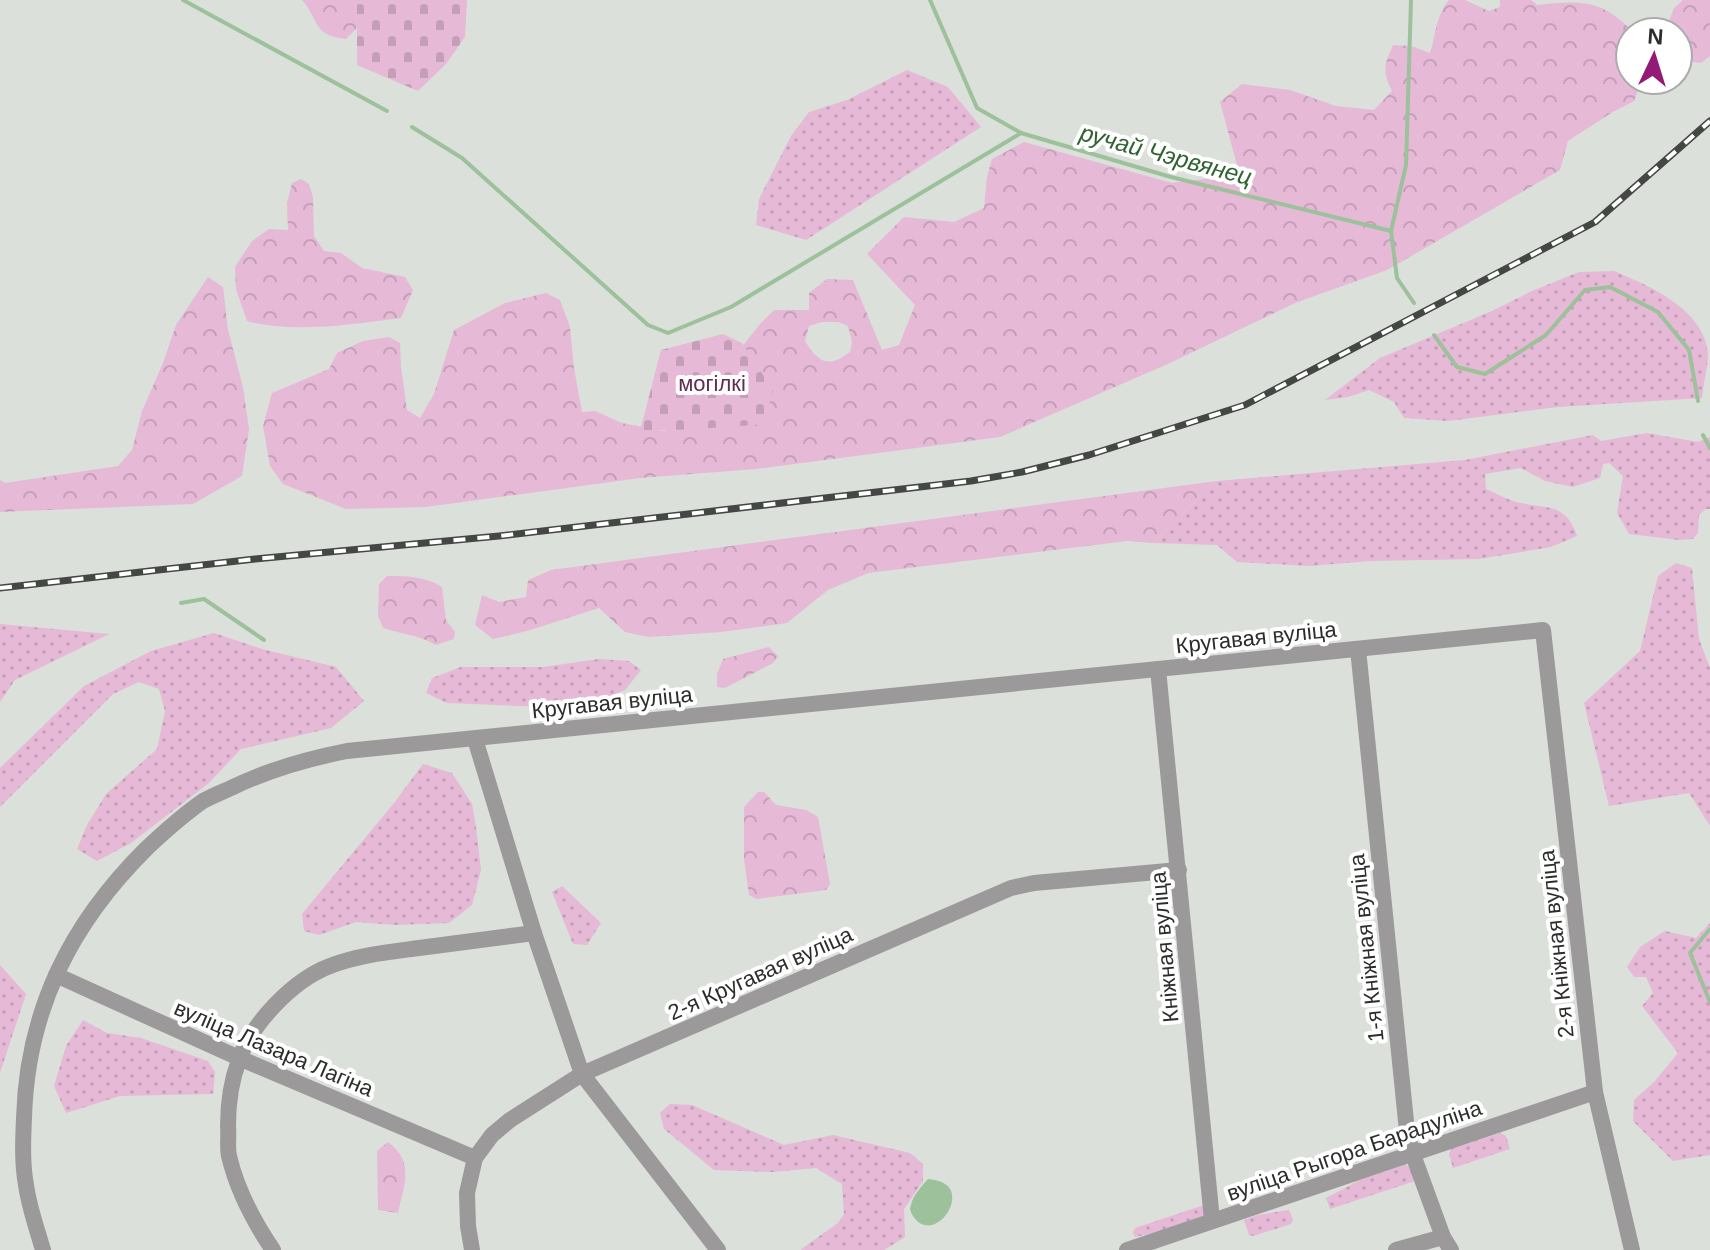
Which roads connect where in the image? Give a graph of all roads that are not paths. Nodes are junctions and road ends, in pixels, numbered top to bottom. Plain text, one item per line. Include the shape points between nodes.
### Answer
1 (1543, 630) joint
2 (1358, 649) junction
3 (1158, 669) junction
4 (475, 739) junction
5 (1179, 870) junction
6 (534, 933) junction
7 (56, 975) junction
8 (239, 1058) junction
9 (582, 1074) junction
10 (1595, 1092) junction
11 (1412, 1152) junction
12 (475, 1158) junction
13 (1212, 1220) junction
14 (1447, 1244) edge
15 (43, 1250) edge
16 (273, 1250) edge
17 (472, 1250) edge
18 (718, 1250) edge
19 (1127, 1250) edge
20 (1396, 1250) edge
21 (1632, 1250) edge

1 - 2 street, Кругавая вуліца
1 - 10 street, 2-я Кніжная вуліца
2 - 3 street, Кругавая вуліца
2 - 11 street, 1-я Кніжная вуліца
3 - 4 street, Кругавая вуліца
3 - 5 street, Кніжная вуліца
4 - 6 street
4 - 7 street, Кругавая вуліца via 311,758 205,800 124,871 91,911
5 - 9 street, 2-я Кругавая вуліца via 1011,888
5 - 13 street, Кніжная вуліца
6 - 8 street via 379,953 328,966 276,1005
6 - 9 street
7 - 8 street, вуліца Лазара Лагіна
7 - 15 street, Кругавая вуліца via 33,1045 24,1100 26,1185
8 - 12 street, вуліца Лазара Лагіна
8 - 16 street via 230,1101 229,1154 239,1188
9 - 12 street, 2-я Кругавая вуліца via 510,1120
9 - 18 street
10 - 11 street, вуліца Рыгора Барадуліна
10 - 21 street, 2-я Кніжная вуліца
11 - 13 street, вуліца Рыгора Барадуліна
11 - 14 street, 1-я Кніжная вуліца
12 - 17 street, 2-я Кругавая вуліца via 467,1193
13 - 19 street, вуліца Рыгора Барадуліна
14 - 20 street

